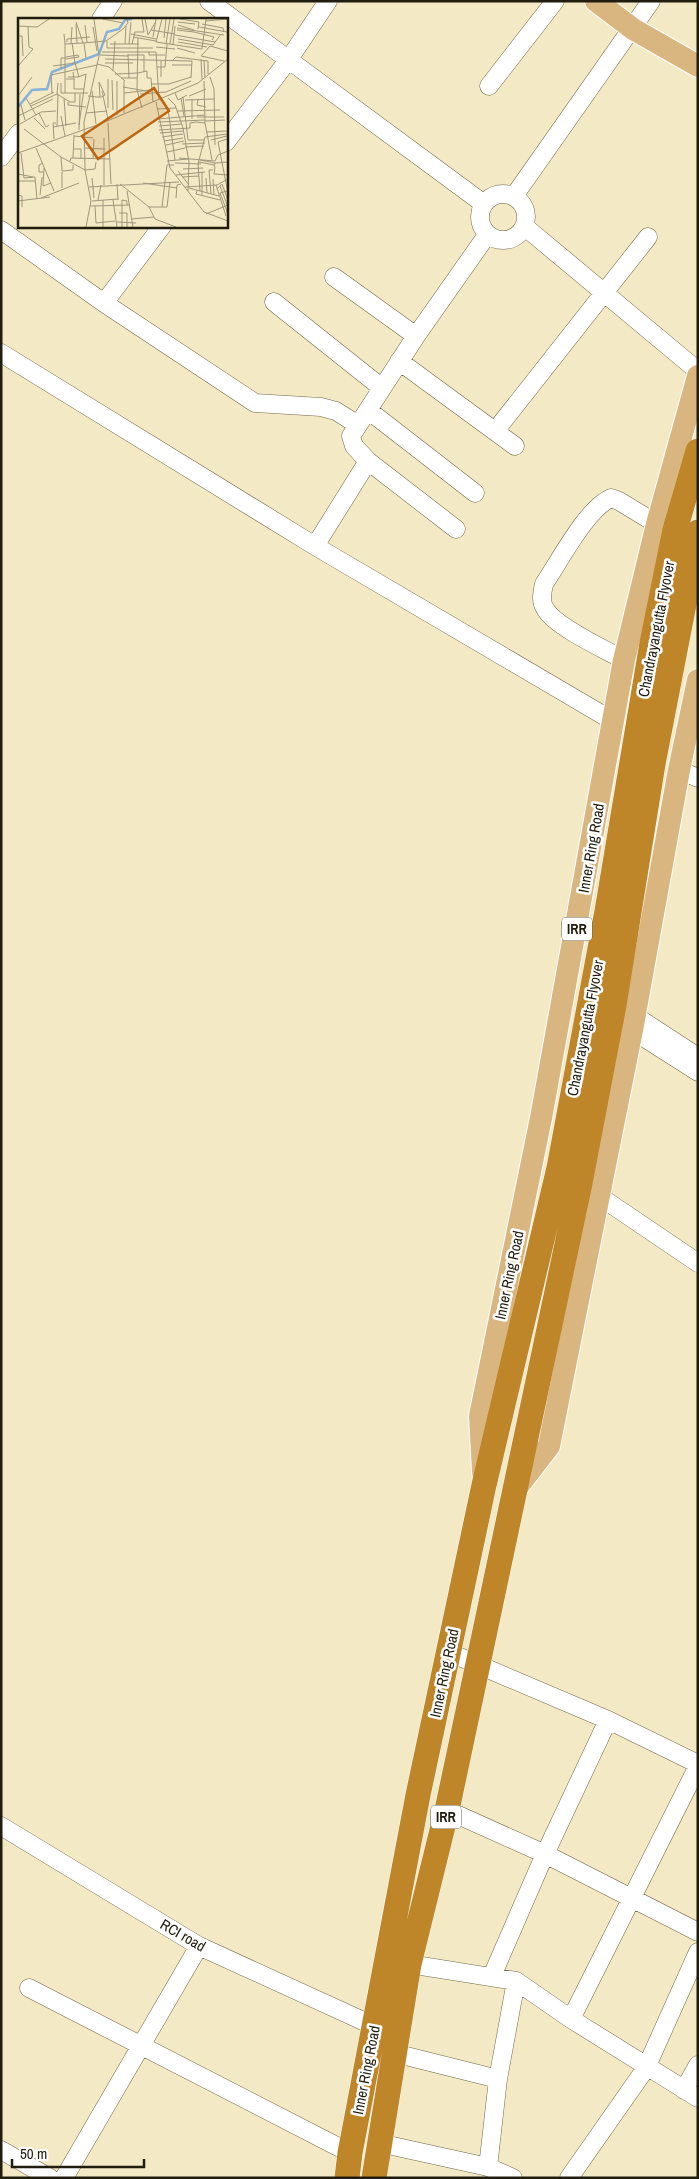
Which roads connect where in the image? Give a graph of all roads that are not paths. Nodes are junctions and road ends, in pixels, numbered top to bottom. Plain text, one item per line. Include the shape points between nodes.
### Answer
1 (113, 1) edge
2 (209, 1) edge
3 (328, 1) edge
4 (555, 1) edge
5 (596, 1) edge
6 (651, 1) edge
7 (102, 18) edge
8 (633, 29) junction
9 (289, 59) junction
10 (698, 66) edge
11 (489, 86) dead end
12 (18, 134) edge
13 (228, 139) edge
14 (1, 157) edge
15 (514, 196) junction
16 (484, 204) junction
17 (524, 226) junction
18 (160, 228) edge
19 (1, 230) edge
20 (487, 235) junction
21 (648, 237) dead end
22 (334, 277) dead end
23 (603, 293) junction
24 (274, 302) dead end
25 (104, 303) junction
26 (416, 336) junction
27 (1, 353) edge
28 (399, 361) junction
29 (698, 371) edge
30 (698, 376) edge
31 (382, 388) junction
32 (693, 409) edge
33 (363, 418) junction
34 (496, 430) junction
35 (516, 446) dead end
36 (698, 451) edge
37 (368, 461) junction
38 (475, 493) dead end
39 (657, 524) junction
40 (456, 529) dead end
41 (698, 532) edge
42 (315, 546) junction
43 (624, 660) junction
44 (698, 680) edge
45 (613, 721) junction
46 (688, 774) edge
47 (634, 1023) junction
48 (698, 1057) edge
49 (698, 1072) edge
50 (599, 1196) junction
51 (698, 1263) edge
52 (484, 1485) junction
53 (515, 1490) junction
54 (448, 1652) junction
55 (478, 1664) junction
56 (608, 1720) junction
57 (698, 1765) edge
58 (447, 1810) junction
59 (1, 1826) edge
60 (545, 1854) junction
61 (631, 1898) junction
62 (698, 1932) edge
63 (199, 1946) junction
64 (698, 1952) edge
65 (409, 1964) junction
66 (492, 1976) junction
67 (516, 1981) junction
68 (29, 1988) dead end
69 (571, 2020) junction
70 (374, 2026) junction
71 (141, 2047) junction
72 (394, 2053) junction
73 (698, 2065) edge
74 (646, 2068) junction
75 (498, 2079) junction
76 (691, 2094) edge
77 (379, 2143) junction
78 (1, 2150) edge
79 (350, 2153) junction
80 (488, 2167) junction
81 (50, 2178) edge
82 (64, 2178) edge
83 (347, 2178) edge
84 (374, 2178) edge
85 (512, 2178) edge
86 (569, 2178) edge

1 - 7 street
2 - 9 street
3 - 9 street
4 - 11 street
5 - 8 main road
6 - 8 street
8 - 10 main road
8 - 15 street
9 - 13 street
9 - 16 street
12 - 14 street
15 - 16 street via 494,195
15 - 17 street via 524,206
16 - 20 street via 479,216
17 - 20 street via 508,240
17 - 23 street
18 - 25 street
19 - 25 street
20 - 26 street
21 - 23 street
22 - 26 street
23 - 29 street
23 - 34 street
24 - 31 street
25 - 33 street via 255,403 321,407
26 - 28 street
27 - 42 street
28 - 31 street
28 - 34 street
30 - 32 main road, Inner Ring Road / IRR
31 - 33 street
32 - 39 main road, Inner Ring Road / IRR
33 - 37 street via 351,440
33 - 38 street
34 - 35 street
36 - 52 highway, Chandrayangutta Flyover / IRR via 675,530 652,643 559,1168
37 - 40 street
37 - 42 street
39 - 43 main road, Inner Ring Road / IRR
39 - 43 street via 620,501 611,498 602,502 544,584 541,598 556,621
41 - 53 highway, Chandrayangutta Flyover / IRR via 652,764 610,1024 580,1182
42 - 45 street
43 - 45 main road, Inner Ring Road / IRR
44 - 46 main road, Inner Ring Road / IRR
45 - 52 main road, Inner Ring Road / IRR via 541,1118 480,1416
46 - 47 main road, Inner Ring Road / IRR
47 - 48 street
47 - 49 street
47 - 50 main road, Inner Ring Road / IRR
50 - 51 street
50 - 53 main road, Inner Ring Road / IRR via 549,1446
52 - 54 highway, Inner Ring Road / IRR
53 - 55 highway, Inner Ring Road / IRR
54 - 55 street
54 - 70 highway, Inner Ring Road / IRR
55 - 56 street
55 - 58 highway, Inner Ring Road / IRR
56 - 57 street
56 - 60 street
57 - 61 street
58 - 60 street
58 - 65 highway, Inner Ring Road / IRR
59 - 63 street, RCI road
60 - 61 street
60 - 66 street
61 - 62 street
61 - 69 street
63 - 70 street, RCI road
63 - 71 street
64 - 74 street
65 - 66 street
65 - 72 highway, Inner Ring Road / IRR
66 - 67 street
67 - 69 street
67 - 75 street
68 - 71 street
69 - 74 street
70 - 79 highway, Inner Ring Road / IRR
71 - 79 street
71 - 82 street
72 - 75 street
72 - 77 highway, Inner Ring Road / IRR
73 - 76 street
74 - 76 street
74 - 86 street
75 - 80 street
77 - 80 street
77 - 84 highway, Inner Ring Road / IRR
78 - 81 street
79 - 83 highway, Inner Ring Road / IRR
80 - 85 street

